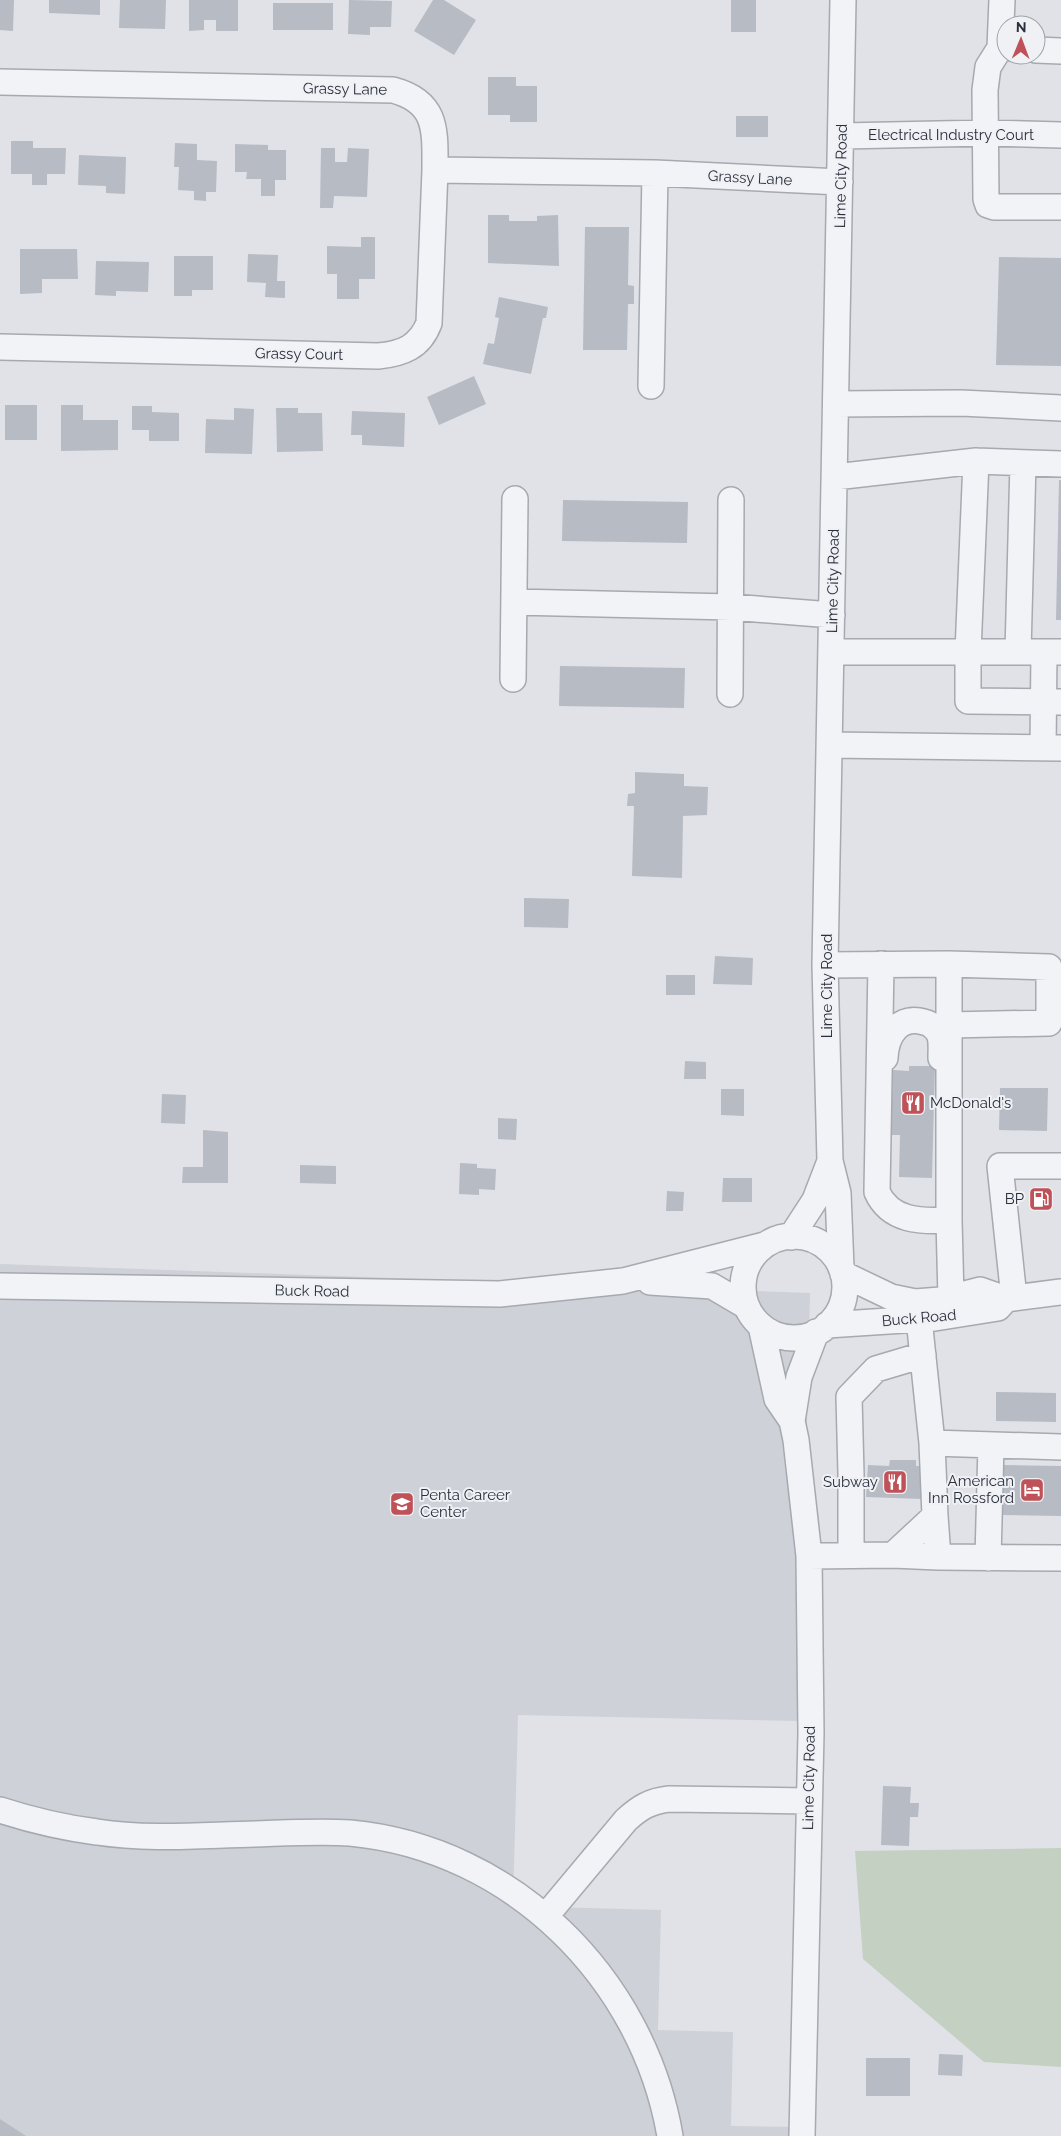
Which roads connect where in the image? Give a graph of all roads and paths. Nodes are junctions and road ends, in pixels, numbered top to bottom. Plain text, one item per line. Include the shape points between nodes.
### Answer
1 (843, 0) edge
2 (1002, 0) edge
3 (1002, 15) edge
4 (1046, 50) edge
5 (1061, 51) edge
6 (996, 57) edge
7 (0, 82) edge
8 (986, 133) junction
9 (1061, 134) edge
10 (842, 136) junction
11 (435, 170) junction
12 (655, 173) junction
13 (840, 182) junction
14 (1061, 207) edge
15 (0, 347) edge
16 (650, 386) dead end
17 (836, 404) junction
18 (1061, 408) edge
19 (976, 461) junction
20 (1023, 463) junction
21 (1061, 464) edge
22 (835, 477) junction
23 (515, 499) dead end
24 (731, 500) dead end
25 (515, 602) junction
26 (731, 607) junction
27 (832, 615) junction
28 (832, 652) junction
29 (968, 652) junction
30 (1018, 652) junction
31 (1052, 652) edge
32 (513, 679) dead end
33 (730, 694) dead end
34 (1052, 702) edge
35 (830, 745) junction
36 (1052, 748) edge
37 (825, 964) junction
38 (881, 964) junction
39 (949, 964) junction
40 (950, 1024) junction
41 (950, 1116) junction
42 (830, 1161) junction
43 (1061, 1166) edge
44 (877, 1178) junction
45 (949, 1220) junction
46 (791, 1236) junction
47 (764, 1246) junction
48 (842, 1271) junction
49 (623, 1281) junction
50 (0, 1286) edge
51 (1061, 1292) edge
52 (951, 1298) junction
53 (1010, 1299) junction
54 (746, 1306) junction
55 (919, 1319) junction
56 (761, 1326) junction
57 (822, 1329) junction
58 (923, 1354) junction
59 (792, 1421) junction
60 (932, 1443) junction
61 (991, 1445) junction
62 (1061, 1447) edge
63 (935, 1516) junction
64 (850, 1555) junction
65 (893, 1555) junction
66 (809, 1556) junction
67 (938, 1557) junction
68 (988, 1558) junction
69 (1061, 1558) edge
70 (809, 1800) junction
71 (0, 1810) edge
72 (545, 1917) junction
73 (670, 2136) edge
74 (802, 2136) edge

1 - 10 street, Lime City Road
2 - 3 street
4 - 5 street
6 - 8 street via 988,67 984,90
7 - 11 street, Grassy Lane via 393,90 414,98 431,116 435,130
8 - 9 street, Electrical Industry Court
8 - 10 street, Electrical Industry Court
8 - 14 street via 988,205
10 - 13 street, Lime City Road
11 - 12 street, Grassy Lane
11 - 15 street, Grassy Court via 429,323 420,340 408,350 378,356
12 - 13 street, Grassy Lane
12 - 16 street
13 - 17 street, Lime City Road
17 - 18 street via 961,403
17 - 22 street, Lime City Road
19 - 20 street
19 - 22 street
19 - 29 street
20 - 21 street
20 - 30 street
22 - 27 street, Lime City Road
23 - 25 street
24 - 26 street
25 - 26 street
25 - 32 street
26 - 27 street
26 - 33 street
27 - 28 street, Lime City Road
28 - 29 street
28 - 35 street, Lime City Road
29 - 30 street
29 - 34 street via 968,701
30 - 31 street
31 - 34 street
34 - 36 street
35 - 36 street
35 - 37 street, Lime City Road
37 - 38 street
37 - 42 street, Lime City Road
38 - 39 street
38 - 44 street
39 - 40 street
39 - 40 street via 1049,966 1049,1024
40 - 41 street
41 - 44 street via 942,1102 940,1035 930,1023 914,1019 902,1022 893,1031 886,1047 883,1164
41 - 45 street
42 - 46 street, Lime City Road via 815,1200
42 - 48 street, Lime City Road via 838,1193
43 - 53 street via 1000,1166
44 - 45 street via 881,1201 901,1217
45 - 52 street
46 - 47 street
46 - 48 street via 812,1239 825,1246
47 - 49 street, Buck Road
47 - 54 street via 748,1263 744,1274 742,1290
48 - 52 street, Buck Road via 891,1297 915,1302
48 - 57 street via 843,1299 838,1313
49 - 50 street, Buck Road via 500,1294
49 - 54 street, Buck Road via 712,1286
51 - 53 street, Buck Road
52 - 53 street, Buck Road via 980,1290
53 - 55 street, Buck Road via 998,1308
54 - 56 street
55 - 57 street, Buck Road
55 - 58 street
56 - 57 street via 782,1337 798,1338
56 - 59 street, Lime City Road via 777,1399
57 - 59 street, Lime City Road via 799,1377
58 - 60 street
58 - 64 street via 876,1369 849,1397
59 - 66 street, Lime City Road
60 - 61 street
60 - 63 street
61 - 62 street
61 - 68 street
63 - 65 street
63 - 67 street
64 - 65 street
64 - 66 street
65 - 67 street
66 - 70 street, Lime City Road
67 - 68 street
68 - 69 street
70 - 72 street via 669,1799 640,1807
70 - 74 street, Lime City Road
71 - 72 street via 28,1819 98,1832 158,1836 331,1832 374,1837 414,1846 464,1866 516,1894
72 - 73 street via 560,1928 588,1959 625,2010 650,2060

